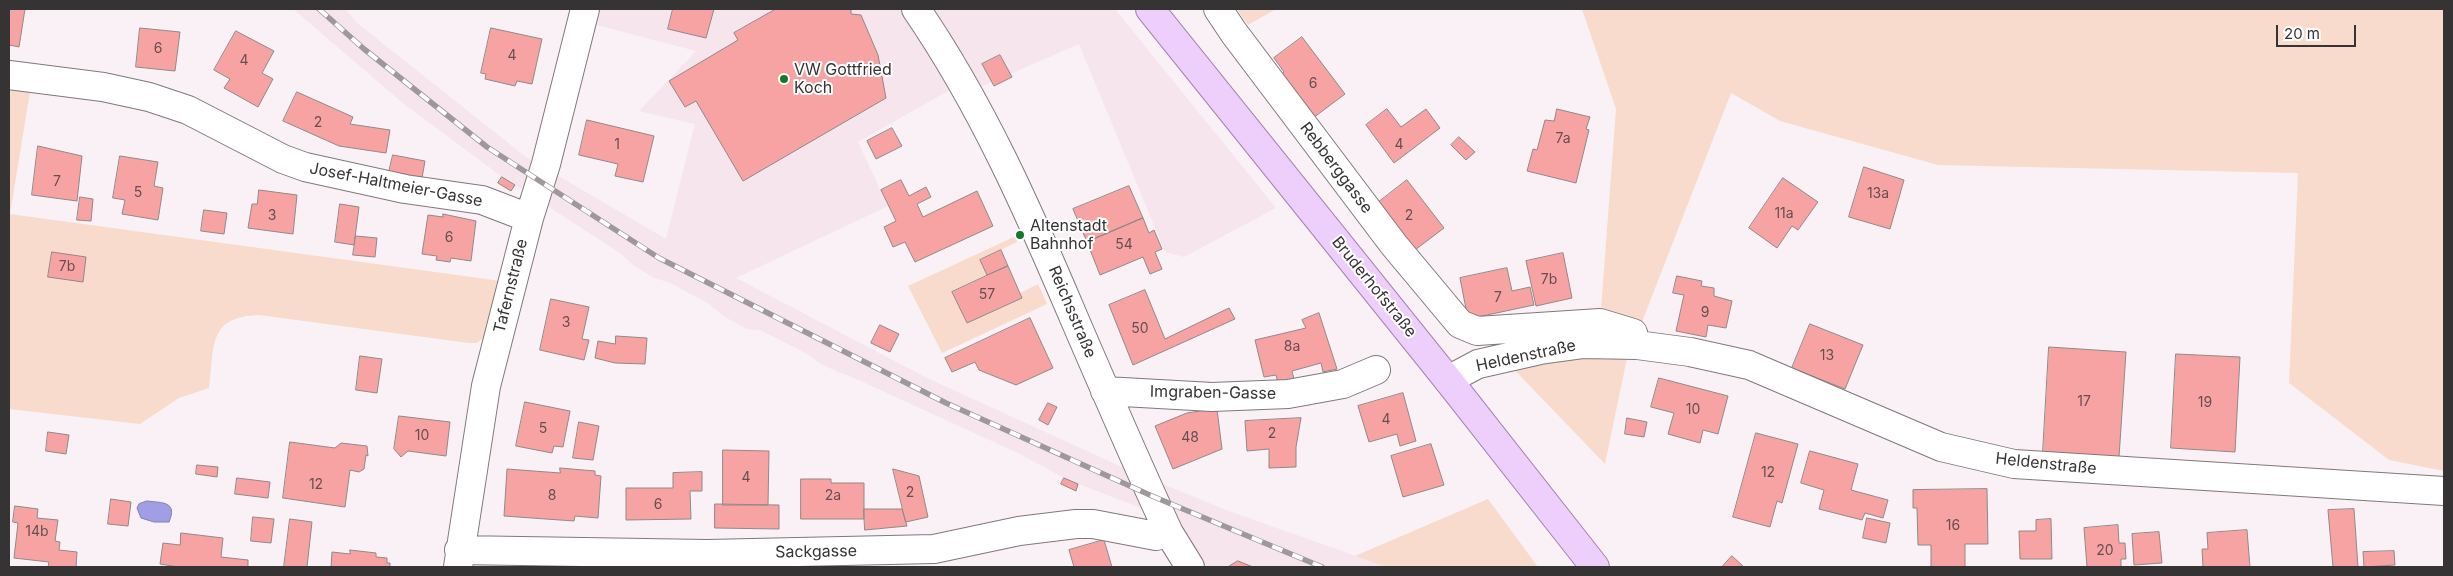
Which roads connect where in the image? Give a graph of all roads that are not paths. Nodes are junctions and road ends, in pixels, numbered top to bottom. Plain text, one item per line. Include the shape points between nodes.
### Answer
1 (585, 9) edge
2 (916, 9) edge
3 (1150, 9) edge
4 (1218, 9) edge
5 (9, 75) edge
6 (528, 218) junction
7 (1460, 324) joint
8 (1637, 345) junction
9 (1376, 370) dead end
10 (1448, 380) junction
11 (1106, 391) junction
12 (2444, 491) edge
13 (1169, 533) junction
14 (934, 558) edge
15 (458, 559) edge
16 (1190, 567) edge
17 (1595, 567) edge

1 - 6 street, Tafernstraße via 546,164
2 - 11 street, Reichsstraße via 969,92 1005,164 1043,242
3 - 10 main road, Bruderhofstraße
4 - 7 street, Rebberggasse via 1394,245
5 - 6 street, Josef-Haltmeier-Gasse via 103,87 149,97 188,110 305,167 405,189 482,200
6 - 15 street, Tafernstraße via 486,386
7 - 8 street, Heldenstraße via 1477,331 1600,324 1633,333
8 - 10 street, Heldenstraße via 1584,344 1540,350 1478,364
8 - 12 street, Heldenstraße via 1749,365 1941,447 2014,464
9 - 11 street, Imgraben-Gasse via 1343,384 1288,394 1212,397
10 - 17 main road, Bruderhofstraße
11 - 13 street, Reichsstraße
13 - 14 street, Sackgasse via 1150,535 1076,524 1019,531
13 - 16 street, Reichsstraße
14 - 15 street, Sackgasse via 707,554

